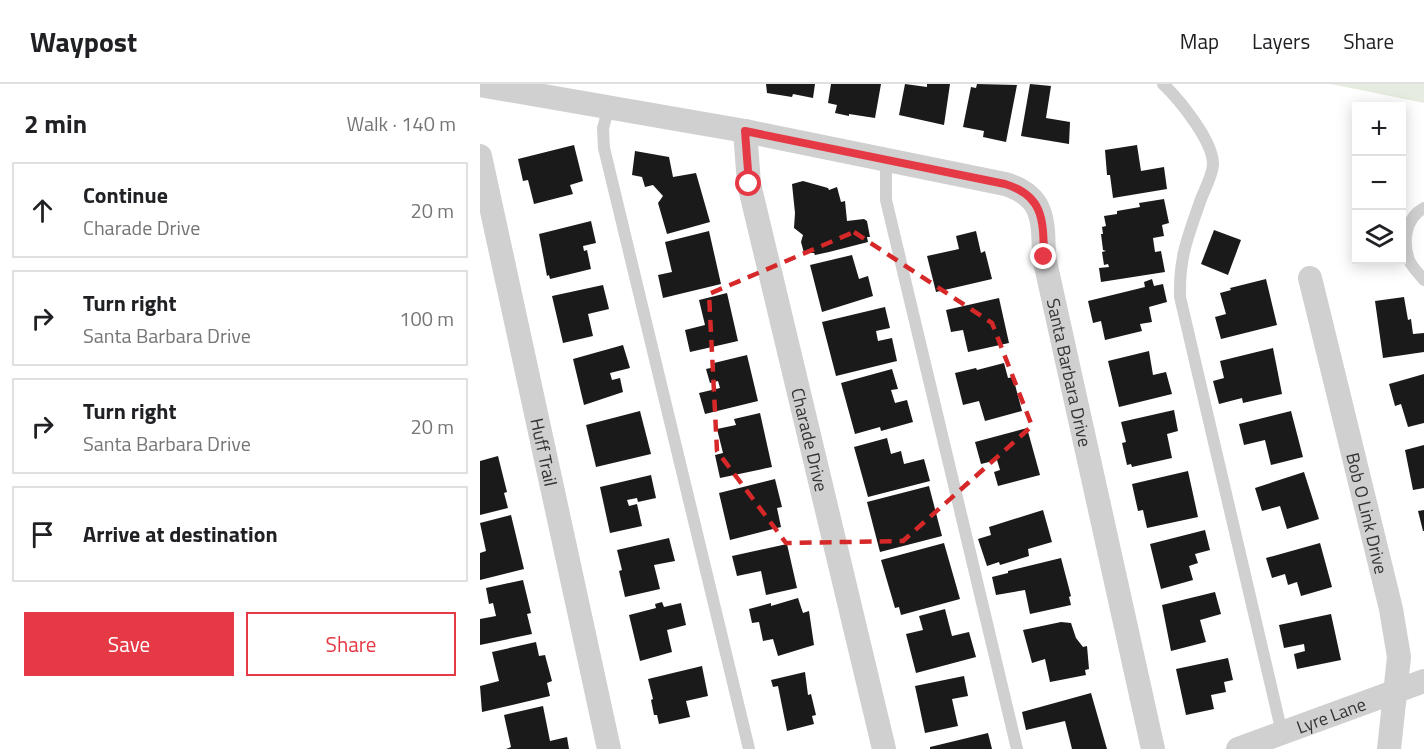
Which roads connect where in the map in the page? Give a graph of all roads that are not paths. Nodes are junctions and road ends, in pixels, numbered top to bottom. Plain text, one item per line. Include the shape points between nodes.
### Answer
1 (1163, 84) edge
2 (480, 85) edge
3 (609, 107) junction
4 (745, 131) junction
5 (480, 156) edge
6 (886, 159) junction
7 (1424, 208) edge
8 (1310, 278) dead end
9 (1424, 280) edge
10 (1424, 681) edge
11 (1394, 691) junction
12 (1282, 733) junction
13 (609, 749) edge
14 (749, 749) edge
15 (884, 749) edge
16 (1017, 749) edge
17 (1153, 749) edge
18 (1238, 749) edge
19 (1389, 749) edge

1 - 12 lane via 1181,101 1210,147 1213,164 1183,251 1180,297
2 - 3 street, Santa Barbara Drive
3 - 4 street, Santa Barbara Drive
3 - 14 lane via 603,128 604,148
4 - 6 street, Santa Barbara Drive
4 - 15 street, Charade Drive via 749,184
5 - 13 street, Huff Trail
6 - 16 lane via 886,200
6 - 17 street, Santa Barbara Drive via 1017,187 1036,202 1043,220 1044,257
7 - 9 lane via 1408,224 1406,238 1410,261
8 - 11 street, Bob O Link Drive via 1391,609 1399,657
10 - 11 street, Lyre Lane
11 - 12 street, Lyre Lane
11 - 19 street, Bob O Link Drive
12 - 18 street, Lyre Lane

